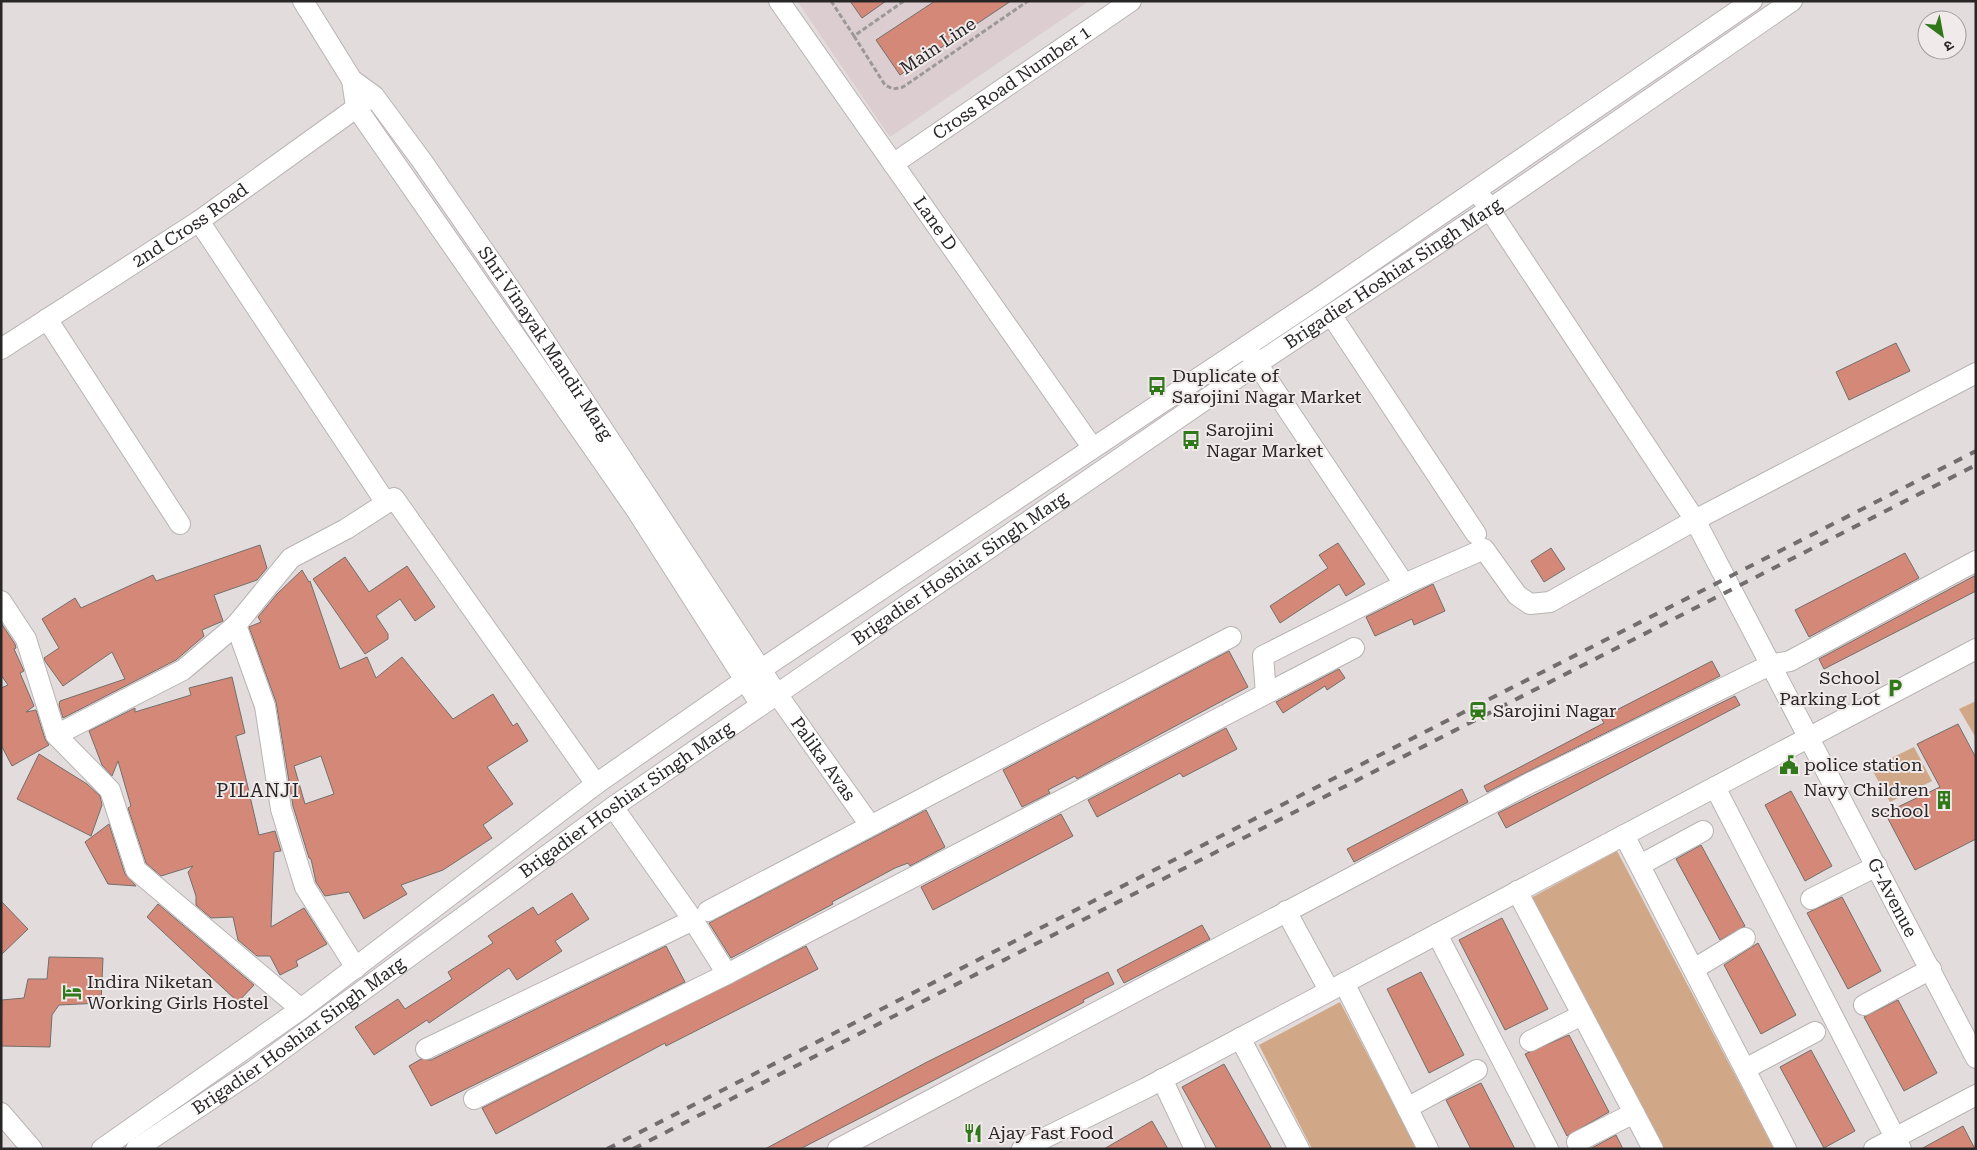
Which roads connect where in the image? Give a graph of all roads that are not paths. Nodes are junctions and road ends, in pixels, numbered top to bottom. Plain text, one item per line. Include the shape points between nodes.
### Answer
1 (303, 1) edge
2 (779, 1) edge
3 (1131, 1) edge
4 (1752, 1) edge
5 (1792, 1) edge
6 (352, 80) junction
7 (374, 96) junction
8 (356, 107) junction
9 (893, 164) junction
10 (1477, 190) junction
11 (1490, 209) junction
12 (199, 221) junction
13 (1332, 316) junction
14 (47, 319) junction
15 (1245, 345) junction
16 (1, 349) edge
17 (1257, 364) junction
18 (1976, 372) edge
19 (1092, 448) junction
20 (386, 503) junction
21 (1696, 520) junction
22 (180, 524) dead end
23 (1476, 534) dead end
24 (1976, 561) edge
25 (1409, 582) junction
26 (1, 602) edge
27 (236, 625) junction
28 (1231, 637) dead end
29 (1354, 648) dead end
30 (1976, 649) edge
31 (1770, 665) junction
32 (753, 675) junction
33 (1266, 693) junction
34 (769, 699) junction
35 (56, 735) junction
36 (1809, 737) junction
37 (596, 784) junction
38 (1714, 787) junction
39 (614, 807) junction
40 (870, 825) junction
41 (1703, 832) dead end
42 (1624, 835) junction
43 (1640, 865) junction
44 (1877, 866) junction
45 (1517, 891) junction
46 (1811, 899) dead end
47 (1286, 911) junction
48 (701, 916) junction
49 (1437, 934) junction
50 (1745, 938) dead end
51 (356, 968) junction
52 (1694, 970) junction
53 (1931, 970) junction
54 (726, 974) junction
55 (1336, 987) junction
56 (1864, 1005) dead end
57 (301, 1009) junction
58 (1582, 1015) junction
59 (1815, 1032) dead end
60 (1240, 1038) junction
61 (1530, 1042) dead end
62 (426, 1050) dead end
63 (1976, 1058) edge
64 (1745, 1069) junction
65 (1478, 1070) dead end
66 (1162, 1079) junction
67 (1976, 1095) edge
68 (474, 1099) dead end
69 (1407, 1108) junction
70 (1, 1113) edge
71 (1634, 1113) junction
72 (1577, 1142) dead end
73 (1898, 1143) edge
74 (32, 1149) edge
75 (102, 1149) edge
76 (136, 1149) edge
77 (838, 1149) edge
78 (1022, 1149) edge
79 (1195, 1149) edge
80 (1298, 1149) edge
81 (1428, 1149) edge
82 (1548, 1149) edge
83 (1653, 1149) edge
84 (1786, 1149) edge
85 (1874, 1149) edge

1 - 6 street, Shri Vinayak Mandir Marg
2 - 9 street, Lane D
3 - 9 street, Cross Road Number 1
4 - 10 street, Brigadier Hoshiar Singh Marg
5 - 11 street, Brigadier Hoshiar Singh Marg
6 - 7 street, Shri Vinayak Mandir Marg
6 - 8 street
7 - 8 street, 2nd Cross Road
7 - 32 street, Shri Vinayak Mandir Marg via 515,296
8 - 12 street, 2nd Cross Road
8 - 32 street
9 - 19 street, Lane D
10 - 11 street, G-Avenue
10 - 15 street, Brigadier Hoshiar Singh Marg
11 - 13 street, Brigadier Hoshiar Singh Marg
11 - 21 street, G-Avenue
12 - 14 street, 2nd Cross Road
12 - 20 street
13 - 17 street, Brigadier Hoshiar Singh Marg
13 - 23 street
14 - 16 street, 2nd Cross Road
14 - 22 street
15 - 17 street
15 - 19 street, Brigadier Hoshiar Singh Marg
17 - 25 street via 1401,579
17 - 34 street, Brigadier Hoshiar Singh Marg
18 - 21 street
19 - 32 street, Brigadier Hoshiar Singh Marg
20 - 27 street via 346,529 290,558
20 - 37 street via 394,498
21 - 25 street via 1550,602 1530,604 1517,595 1484,549
21 - 31 street, G-Avenue
24 - 31 street via 1790,661
25 - 33 street via 1263,656
26 - 35 street via 26,639
27 - 35 street via 182,670
27 - 51 street via 265,706 281,808 305,887
28 - 40 street
29 - 33 street
30 - 36 street
31 - 36 street, G-Avenue
31 - 47 street via 1526,785
32 - 34 street, Shri Vinayak Mandir Marg
32 - 37 street, Brigadier Hoshiar Singh Marg
33 - 54 street
34 - 39 street, Brigadier Hoshiar Singh Marg
34 - 40 street, Palika Avas
35 - 57 street via 110,790 136,870
36 - 38 street
36 - 44 street, G-Avenue
37 - 51 street, Brigadier Hoshiar Singh Marg
38 - 42 street
38 - 73 street
39 - 48 street
39 - 76 street, Brigadier Hoshiar Singh Marg via 261,1066
40 - 48 street
41 - 43 street
42 - 43 street
42 - 45 street
43 - 52 street
44 - 46 street
44 - 53 street, G-Avenue
45 - 49 street
45 - 58 street
47 - 55 street
47 - 77 street
48 - 54 street
48 - 62 street
49 - 55 street
49 - 82 street
50 - 52 street
51 - 57 street, Brigadier Hoshiar Singh Marg
52 - 64 street
53 - 56 street
53 - 63 street, G-Avenue
54 - 68 street
55 - 60 street
55 - 69 street
57 - 75 street, Brigadier Hoshiar Singh Marg
58 - 61 street
58 - 71 street
59 - 64 street
60 - 66 street
60 - 80 street
64 - 84 street
65 - 69 street
66 - 78 street
66 - 79 street
67 - 73 street
69 - 81 street
70 - 74 street
71 - 72 street
71 - 83 street
73 - 85 street

